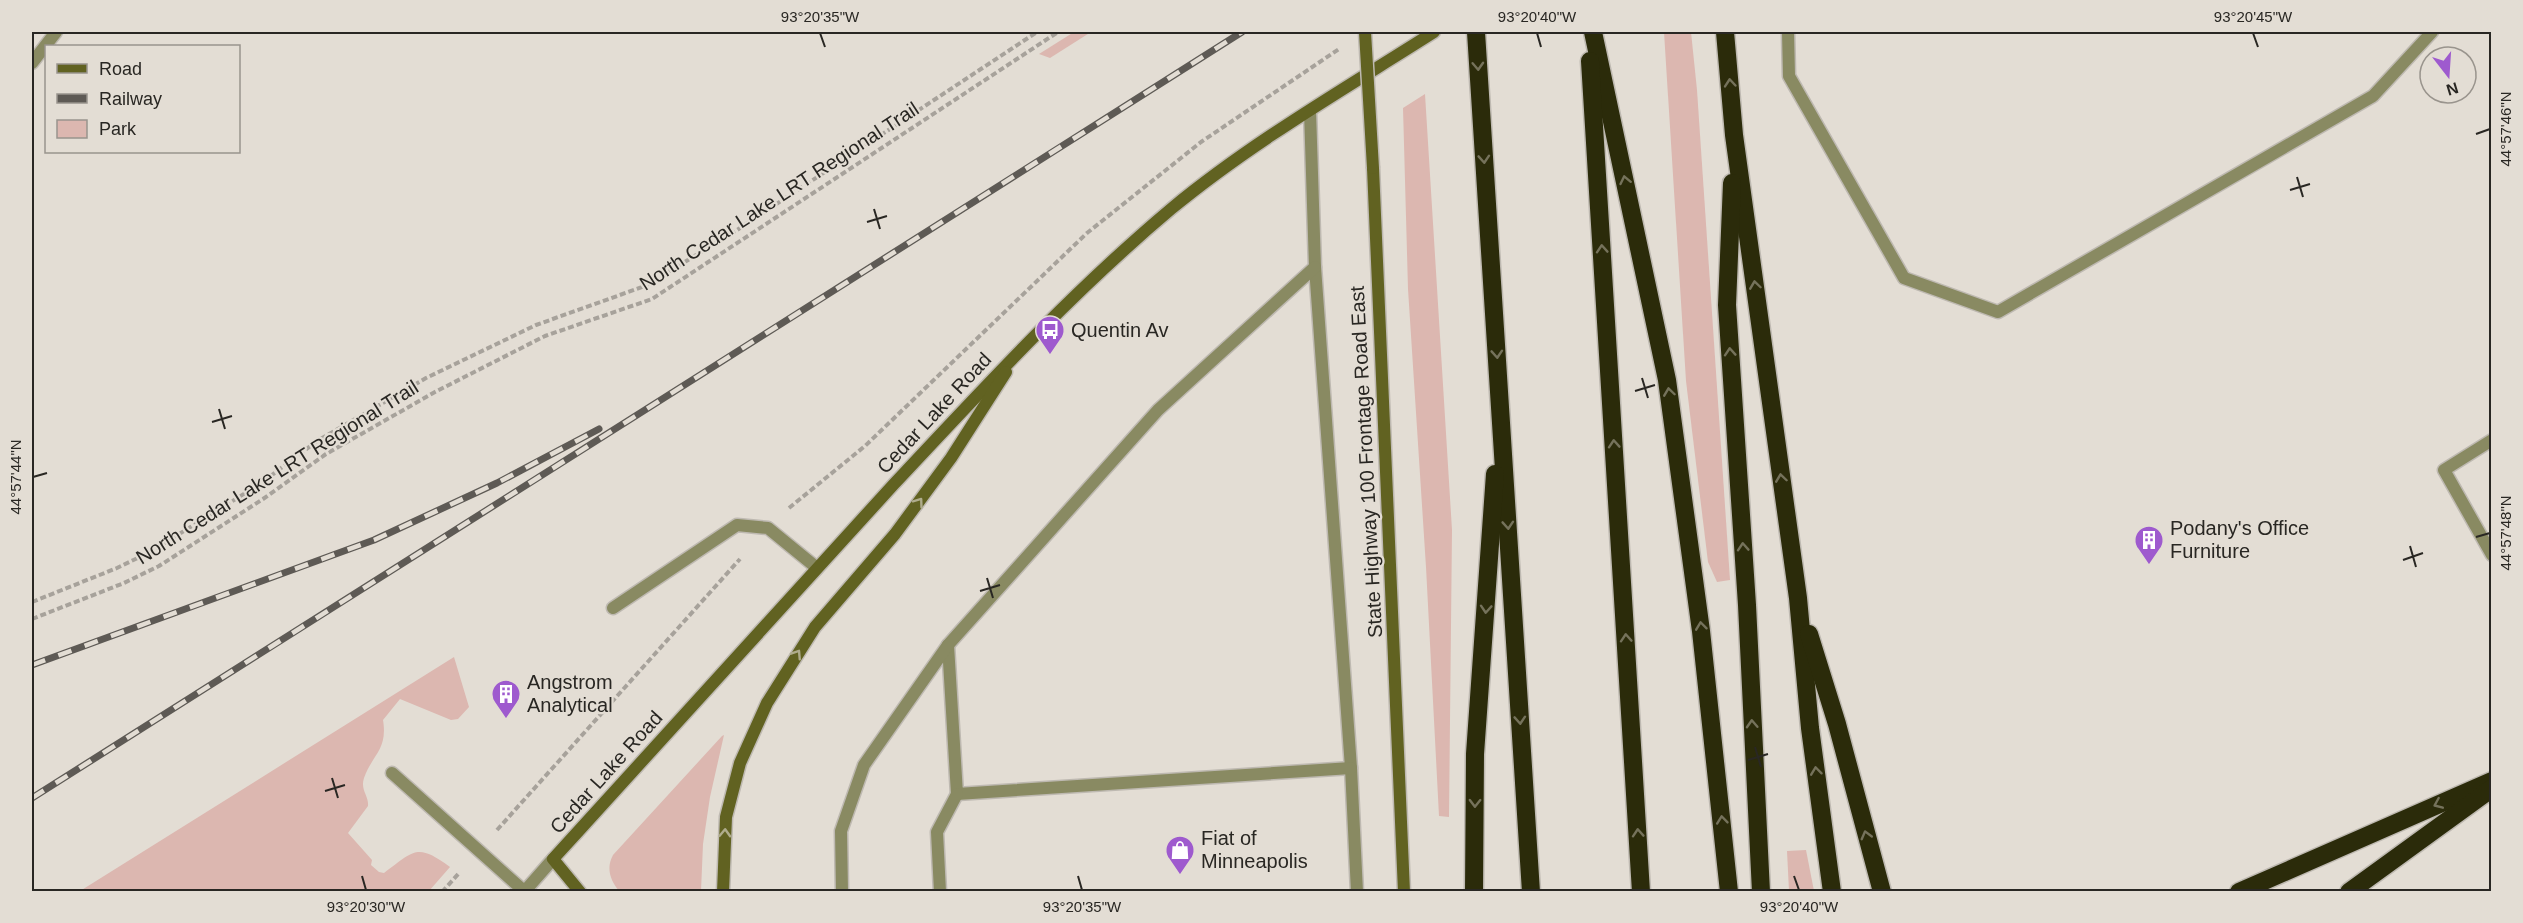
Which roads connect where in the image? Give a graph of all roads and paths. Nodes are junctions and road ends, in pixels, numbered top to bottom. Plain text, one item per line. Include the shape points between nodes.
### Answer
1 (56, 32) edge
2 (1037, 32) edge
3 (1058, 32) edge
4 (1365, 32) edge
5 (1434, 32) edge
6 (1476, 32) edge
7 (1588, 32) edge
8 (1593, 32) edge
9 (1725, 32) edge
10 (1788, 32) edge
11 (2432, 32) edge
12 (46, 45) edge
13 (45, 46) edge
14 (1341, 48) dead end
15 (32, 63) edge
16 (1310, 111) junction
17 (1734, 135) junction
18 (1314, 267) junction
19 (1023, 346) junction
20 (1500, 404) junction
21 (2492, 441) edge
22 (768, 528) junction
23 (2492, 555) edge
24 (818, 568) junction
25 (1798, 598) junction
26 (32, 602) edge
27 (613, 608) dead end
28 (32, 619) edge
29 (948, 645) junction
30 (1351, 768) junction
31 (392, 773) dead end
32 (2492, 781) edge
33 (2492, 789) edge
34 (957, 794) junction
35 (479, 850) junction
36 (553, 859) junction
37 (442, 891) edge
38 (524, 891) edge
39 (580, 891) edge
40 (723, 891) edge
41 (842, 891) edge
42 (940, 891) edge
43 (1357, 891) edge
44 (1404, 891) edge
45 (1474, 891) edge
46 (1531, 891) edge
47 (1641, 891) edge
48 (1729, 891) edge
49 (1761, 891) edge
50 (1832, 891) edge
51 (1882, 891) edge
52 (2239, 891) edge
53 (2349, 891) edge

1 - 12 street
2 - 26 path via 731,234 645,286 536,325 426,378 317,441 260,484 150,552
3 - 28 path, North Cedar Lake LRT Regional Trail via 652,299 545,336 435,392 326,454 159,566
4 - 44 street, State Highway 100 Frontage Road East, bridge
5 - 16 street, Cedar Lake Road
6 -> 20 highway
47 -> 7 highway
48 -> 8 highway via 1701,631 1667,380
17 -> 9 highway
10 - 11 street via 1790,76 1904,278 1998,312 2373,96
13 - 15 street
14 - 22 path via 1201,142 1087,233 865,446
16 - 18 street
16 - 19 street, Cedar Lake Road via 1173,207
25 -> 17 highway
49 -> 17 highway via 1727,305
18 - 29 street via 1158,410
18 - 30 street
19 - 24 street, Cedar Lake Road
40 -> 19 street via 726,817 740,763 766,703 815,627 896,534 951,458
20 -> 45 highway via 1475,754
20 -> 46 highway
21 - 23 street via 2444,470
22 - 24 street
22 - 27 street via 737,525
22 - 35 path
24 - 36 street, Cedar Lake Road
50 -> 25 highway via 1810,728
51 -> 25 highway
29 - 34 street
29 - 41 street via 864,765 841,831
30 - 34 street
30 - 43 street
31 - 35 street
32 -> 52 highway
33 - 53 highway
34 - 42 street via 937,832
35 - 37 path
35 - 38 street
36 - 38 street, Cedar Lake Road
36 - 39 street

